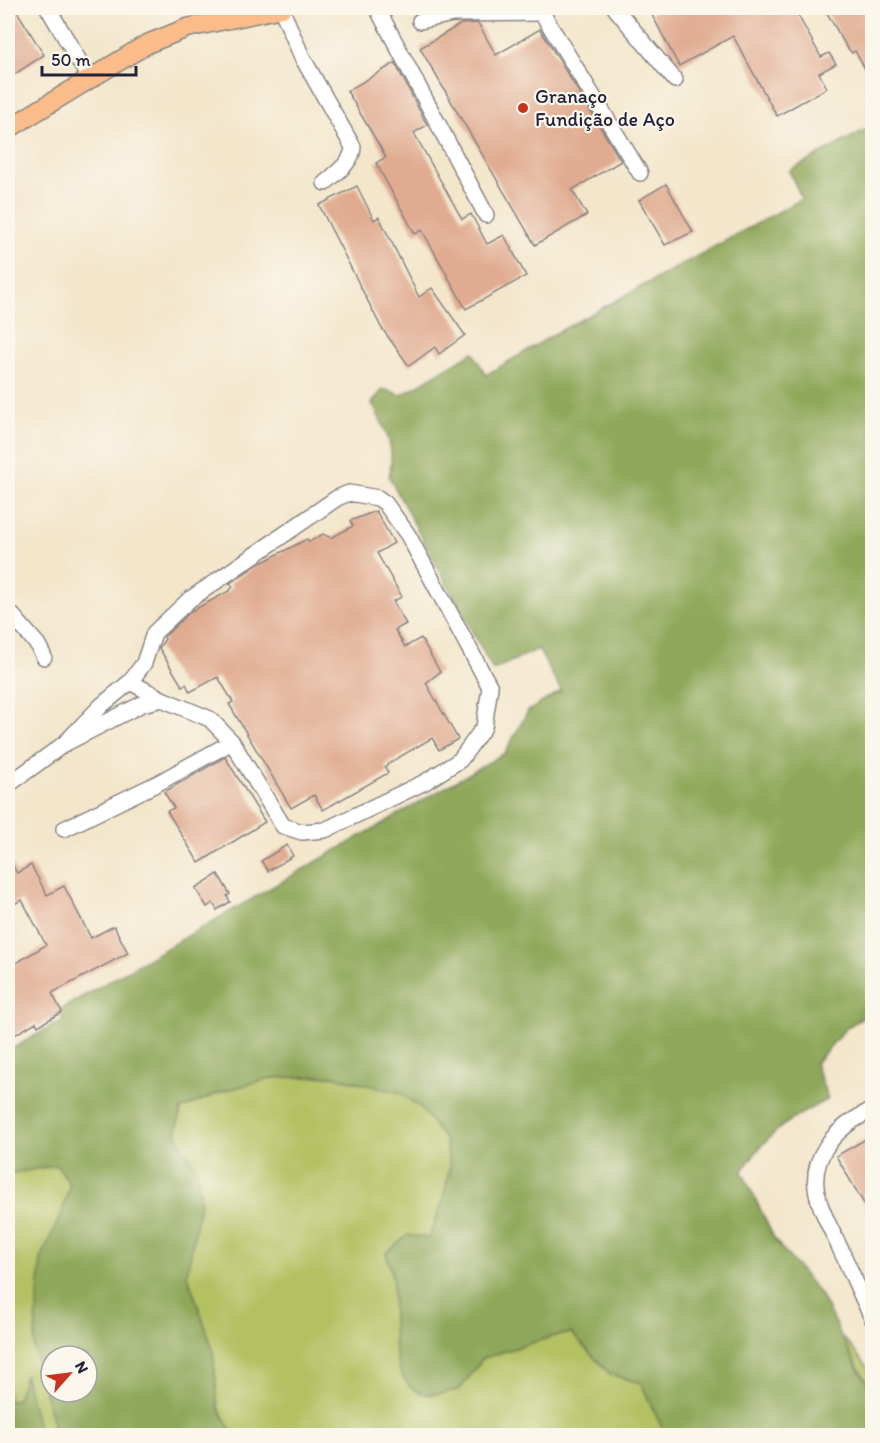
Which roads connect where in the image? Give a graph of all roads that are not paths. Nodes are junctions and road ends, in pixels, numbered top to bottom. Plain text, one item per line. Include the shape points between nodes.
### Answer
1 (48, 8) edge
2 (282, 8) edge
3 (377, 8) edge
4 (615, 8) edge
5 (540, 10) edge
6 (420, 21) dead end
7 (89, 78) junction
8 (675, 80) dead end
9 (8, 129) edge
10 (640, 173) dead end
11 (324, 183) dead end
12 (486, 215) dead end
13 (8, 616) edge
14 (44, 657) dead end
15 (130, 682) junction
16 (162, 699) junction
17 (232, 742) junction
18 (64, 744) junction
19 (8, 785) edge
20 (64, 829) dead end
21 (873, 1110) edge
22 (873, 1318) edge

1 - 7 street
2 - 7 main road via 187,28 147,44
2 - 11 street via 302,57 353,147 347,162
3 - 12 street
4 - 8 street
5 - 6 street via 453,14
5 - 10 street
7 - 9 main road
13 - 14 street via 19,621
15 - 16 street
15 - 17 street via 144,663 154,633 189,600 337,498 349,494 378,498 408,535 490,687 484,727 460,760 425,782 325,830 302,832 284,826
15 - 18 street
16 - 17 street via 210,719
16 - 18 street via 142,704
17 - 20 street
18 - 19 street
21 - 22 street via 850,1120 828,1144 819,1159 815,1180 819,1203

